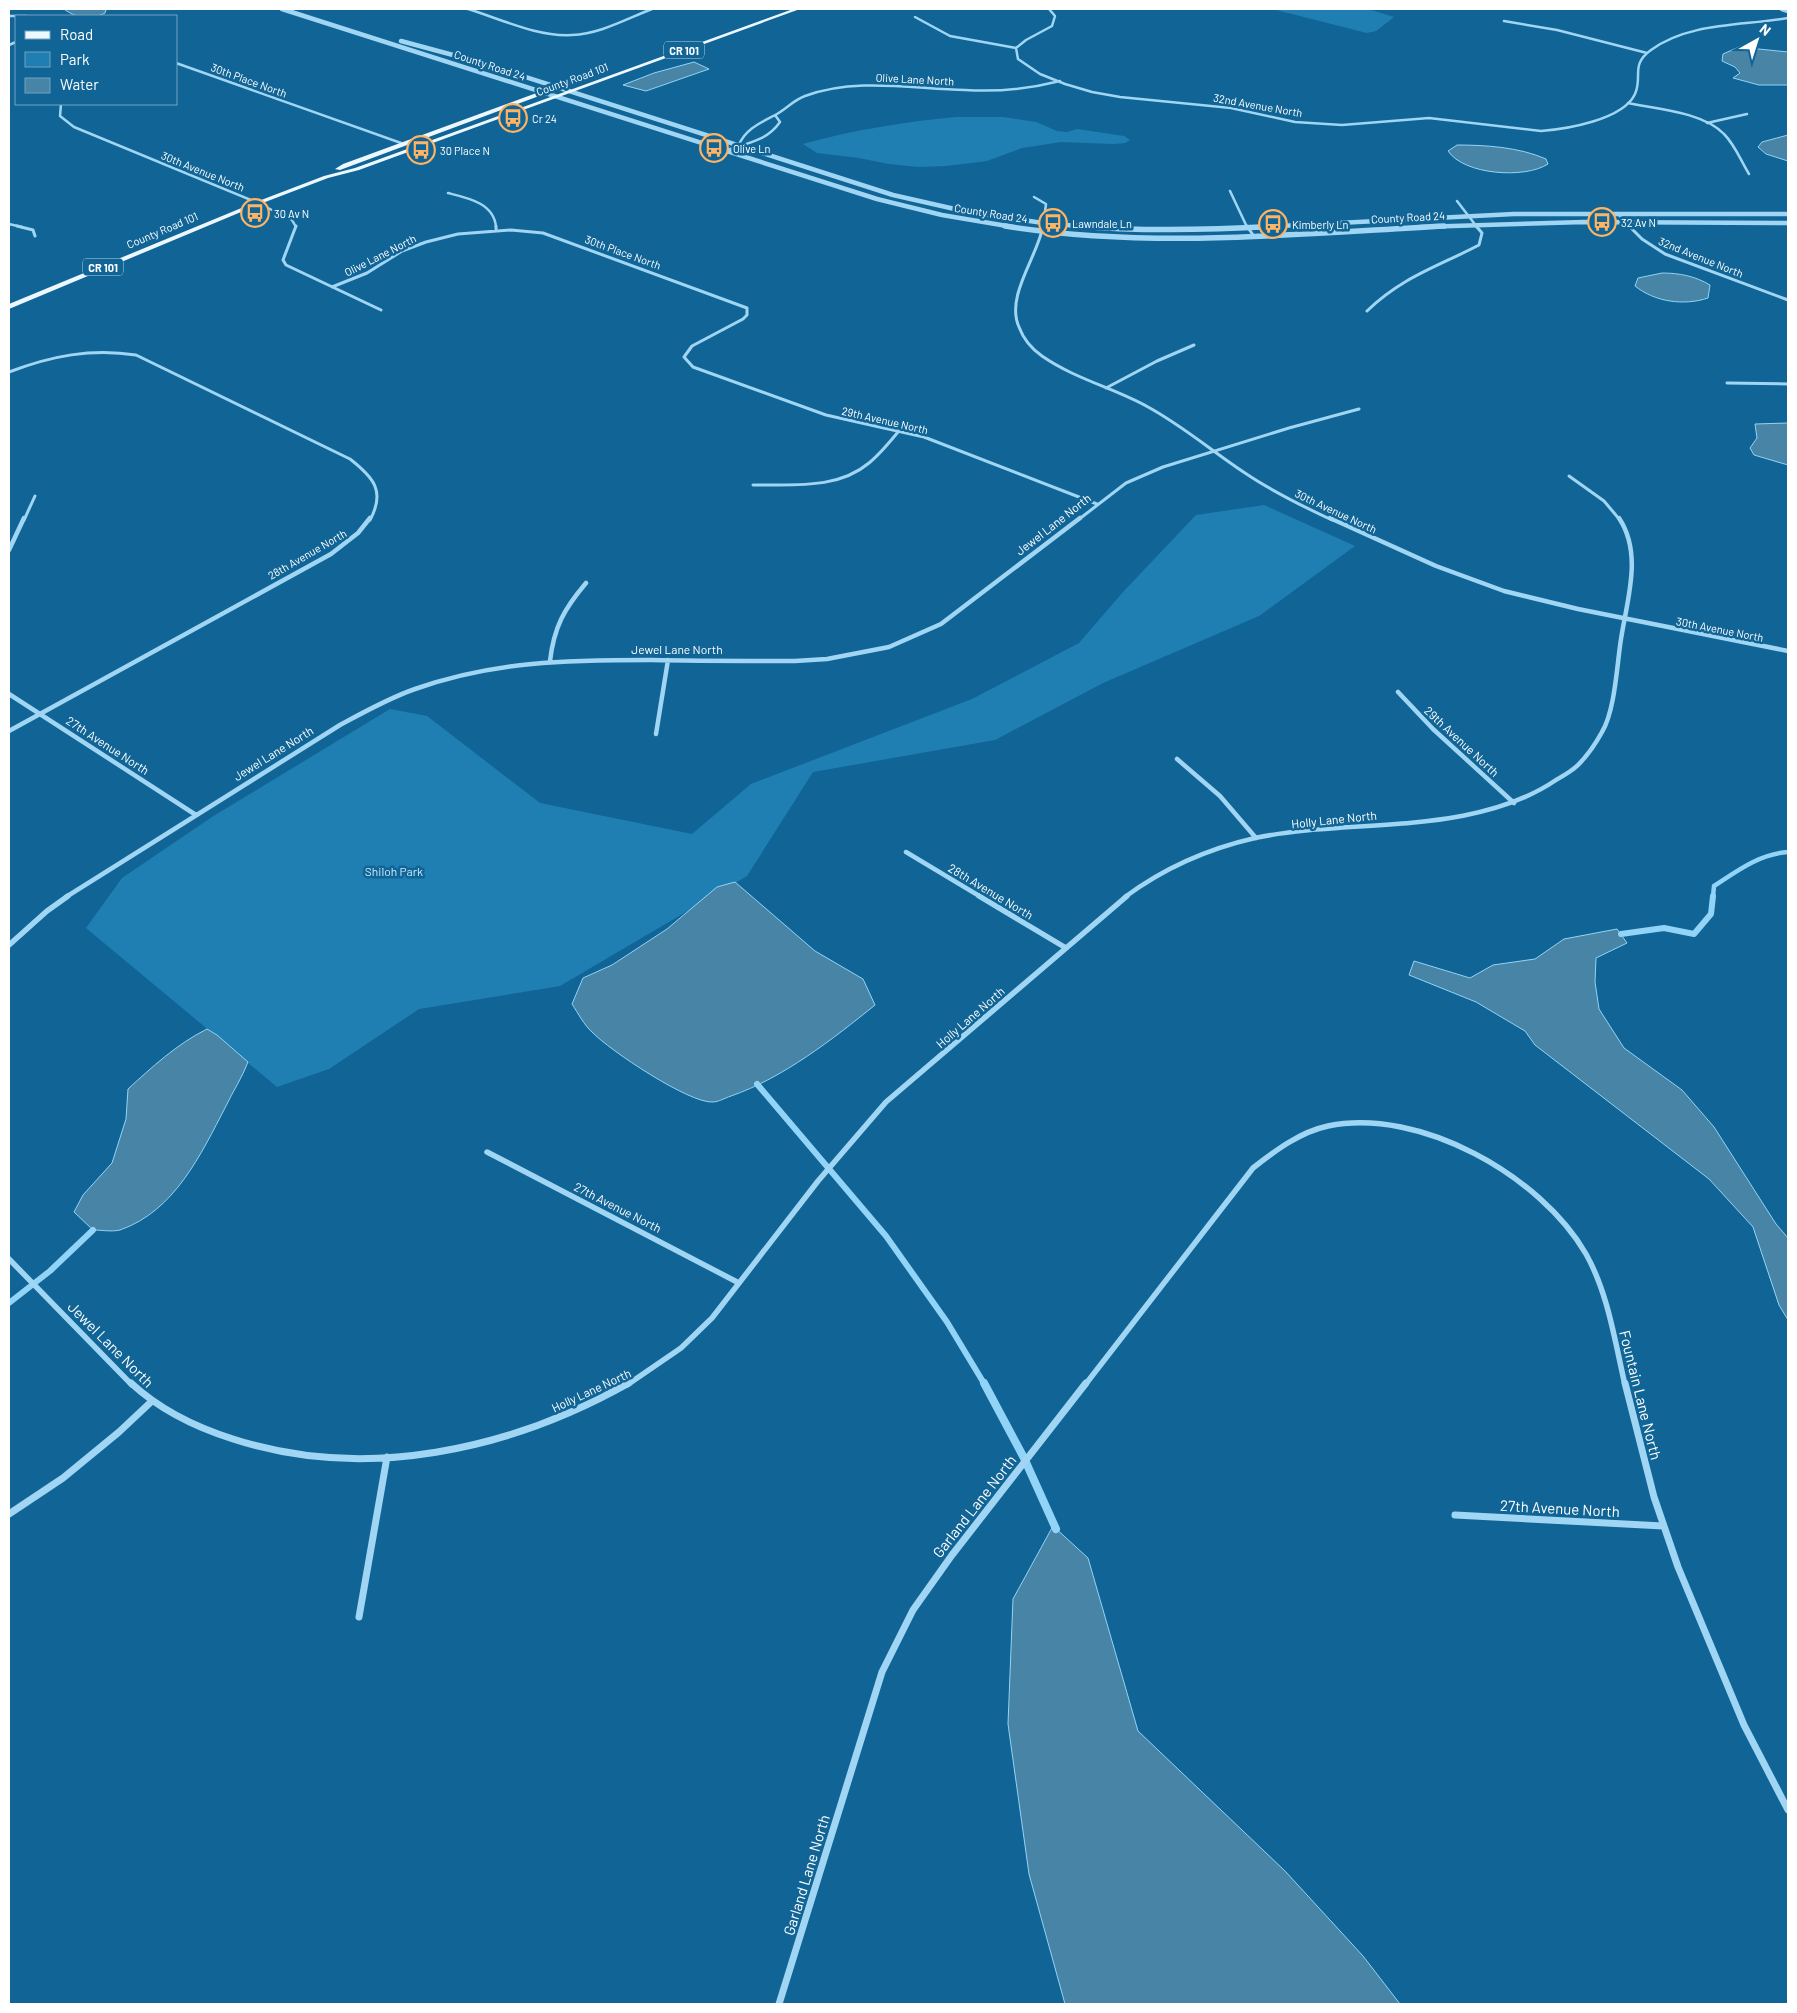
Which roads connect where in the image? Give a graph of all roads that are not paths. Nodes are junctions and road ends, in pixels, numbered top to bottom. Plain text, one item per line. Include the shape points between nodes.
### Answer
1 (284, 9) edge
2 (468, 9) edge
3 (652, 9) edge
4 (797, 9) edge
5 (1049, 9) edge
6 (1782, 9) edge
7 (1788, 11) edge
8 (915, 17) dead end
9 (1788, 18) edge
10 (1504, 21) dead end
11 (1016, 48) junction
12 (1647, 54) junction
13 (178, 64) edge
14 (594, 74) dead end
15 (1060, 81) junction
16 (557, 87) junction
17 (542, 92) junction
18 (571, 92) junction
19 (556, 97) junction
20 (1628, 103) junction
21 (61, 105) edge
22 (1747, 114) dead end
23 (775, 115) junction
24 (1706, 123) junction
25 (401, 143) junction
26 (739, 145) junction
27 (725, 152) junction
28 (1749, 174) dead end
29 (326, 177) junction
30 (1230, 191) dead end
31 (448, 193) dead end
32 (1034, 197) dead end
33 (1457, 201) dead end
34 (258, 202) junction
35 (1617, 213) junction
36 (1788, 214) edge
37 (1469, 216) junction
38 (1626, 221) junction
39 (1788, 223) edge
40 (9, 224) edge
41 (1476, 224) junction
42 (1043, 227) junction
43 (1248, 228) junction
44 (496, 229) junction
45 (35, 236) dead end
46 (1253, 236) junction
47 (332, 287) junction
48 (1788, 300) edge
49 (9, 306) edge
50 (381, 310) dead end
51 (1367, 310) dead end
52 (1194, 345) dead end
53 (692, 346) joint
54 (9, 372) edge
55 (1727, 383) dead end
56 (1788, 384) edge
57 (1106, 388) junction
58 (1359, 409) dead end
59 (898, 432) junction
60 (1214, 451) junction
61 (1569, 476) dead end
62 (753, 484) dead end
63 (35, 496) dead end
64 (1097, 504) junction
65 (9, 550) edge
66 (586, 583) dead end
67 (1624, 618) junction
68 (1788, 651) edge
69 (668, 660) junction
70 (550, 661) junction
71 (1398, 692) dead end
72 (9, 694) edge
73 (39, 714) junction
74 (9, 731) edge
75 (656, 734) dead end
76 (1177, 760) dead end
77 (1514, 803) junction
78 (196, 815) junction
79 (1256, 838) junction
80 (906, 852) dead end
81 (9, 945) edge
82 (1066, 948) junction
83 (1339, 1124) joint
84 (487, 1152) dead end
85 (9, 1259) edge
86 (739, 1283) junction
87 (152, 1401) junction
88 (388, 1457) junction
89 (9, 1514) edge
90 (1455, 1515) dead end
91 (1663, 1526) junction
92 (359, 1617) dead end
93 (1788, 1810) edge
94 (779, 2004) edge

1 - 16 street, County Road 24 via 479,62
1 - 17 street, County Road 24
2 - 3 street via 548,32 572,35
4 - 18 main road, County Road 101 / CR 101
5 - 11 street via 1055,16 1052,26
6 - 7 street
8 - 11 street via 950,36
9 - 12 street via 1695,32 1663,43
10 - 12 street via 1557,30
11 - 15 street, 32nd Avenue North via 1018,60
12 - 20 street via 1637,66 1636,88
13 - 25 street, 30th Place North
14 - 16 main road, County Road 101 / CR 101
15 - 20 street, 32nd Avenue North via 1123,97 1212,105 1280,120 1320,124 1424,118 1530,130 1559,129 1607,115
15 - 23 street, Olive Lane North via 1028,89 999,91 850,86 799,99
16 - 17 main road, County Road 101 / CR 101
16 - 18 street, County Road 24
17 - 19 street, County Road 24
17 - 25 main road, County Road 101 / CR 101
18 - 19 main road, County Road 101 / CR 101
18 - 26 street, County Road 24
19 - 27 street, County Road 24
19 - 29 main road, County Road 101 / CR 101 via 357,169
20 - 24 street
21 - 34 street, 30th Avenue North via 60,116 74,127
22 - 24 street
23 - 26 street, Olive Lane North via 763,120 740,140
23 - 26 street via 780,122 766,137 755,144
24 - 28 street via 1722,132
25 - 29 main road, County Road 101 / CR 101 via 345,164
26 - 27 street
26 - 42 street, County Road 24 via 893,195
27 - 42 street, County Road 24 via 908,208 954,218
29 - 34 main road, County Road 101 / CR 101
30 - 43 street
31 - 44 street via 488,209 495,216
32 - 42 street via 1046,204
33 - 37 street
34 - 47 street, 30th Avenue North via 292,220 296,226 283,260 286,265
34 - 49 main road, County Road 101 / CR 101
35 - 36 street, County Road 24
35 - 37 street, County Road 24
35 - 38 street, 32nd Avenue North
37 - 41 street
37 - 43 street, County Road 24
38 - 39 street, County Road 24
38 - 41 street, County Road 24
38 - 48 street, 32nd Avenue North via 1642,239 1665,254
40 - 45 street via 33,230
41 - 46 street, County Road 24
41 - 51 street via 1482,233 1479,245 1394,285
42 - 43 street, County Road 24
42 - 46 street, County Road 24 via 1140,238
42 - 57 street, 30th Avenue North via 1017,298 1017,325 1024,338 1055,364
43 - 46 street
44 - 47 street, Olive Lane North via 412,246 379,267
44 - 53 street, 30th Place North via 528,230 556,236 747,308 743,319
47 - 50 street, 30th Avenue North
52 - 57 street
53 - 59 street, 29th Avenue North via 684,357 693,367 826,415
54 - 73 street, 28th Avenue North via 40,360 81,352 120,352 150,360 350,459 365,468 375,481 378,495 376,510 367,525 331,554
55 - 56 street
57 - 60 street, 30th Avenue North via 1164,417
58 - 60 street, Jewel Lane North
59 - 62 street via 874,460 848,476 810,482
59 - 64 street, 29th Avenue North via 933,440
60 - 64 street, Jewel Lane North via 1126,483
60 - 67 street, 30th Avenue North via 1280,495 1439,568 1538,600
61 - 67 street, Holly Lane North via 1612,507 1632,543 1633,560
63 - 65 street
64 - 69 street, Jewel Lane North via 941,624 889,647 827,659
66 - 70 street via 555,627
67 - 68 street, 30th Avenue North
67 - 77 street, Holly Lane North via 1610,706 1604,730 1591,752 1570,773
69 - 70 street, Jewel Lane North
69 - 75 street
70 - 78 street, Jewel Lane North via 493,668 414,689 340,725
71 - 77 street, 29th Avenue North via 1433,729
72 - 73 street, 27th Avenue North
73 - 74 street, 28th Avenue North
73 - 78 street, 27th Avenue North
76 - 79 street via 1223,798
77 - 79 street, Holly Lane North via 1438,819
78 - 81 street, Jewel Lane North via 78,889
79 - 82 street, Holly Lane North via 1186,860 1150,878
80 - 82 street, 28th Avenue North
82 - 86 street, Holly Lane North via 886,1102 853,1136
83 - 91 street, Fountain Lane North via 1371,1123 1405,1128 1468,1150 1536,1193 1563,1221 1585,1253 1601,1287
83 - 94 street, Garland Lane North via 1306,1132 1277,1148 1253,1168 952,1555 913,1610 882,1672
84 - 86 street, 27th Avenue North
85 - 87 street, Jewel Lane North
86 - 88 street, Holly Lane North via 698,1334 629,1386 544,1423 485,1442 424,1455
87 - 88 street, Holly Lane North via 196,1426 246,1444 303,1456
87 - 89 street, Jewel Lane North via 63,1478
88 - 92 street
90 - 91 street, 27th Avenue North
91 - 93 street, Fountain Lane North via 1733,1701 1769,1778

